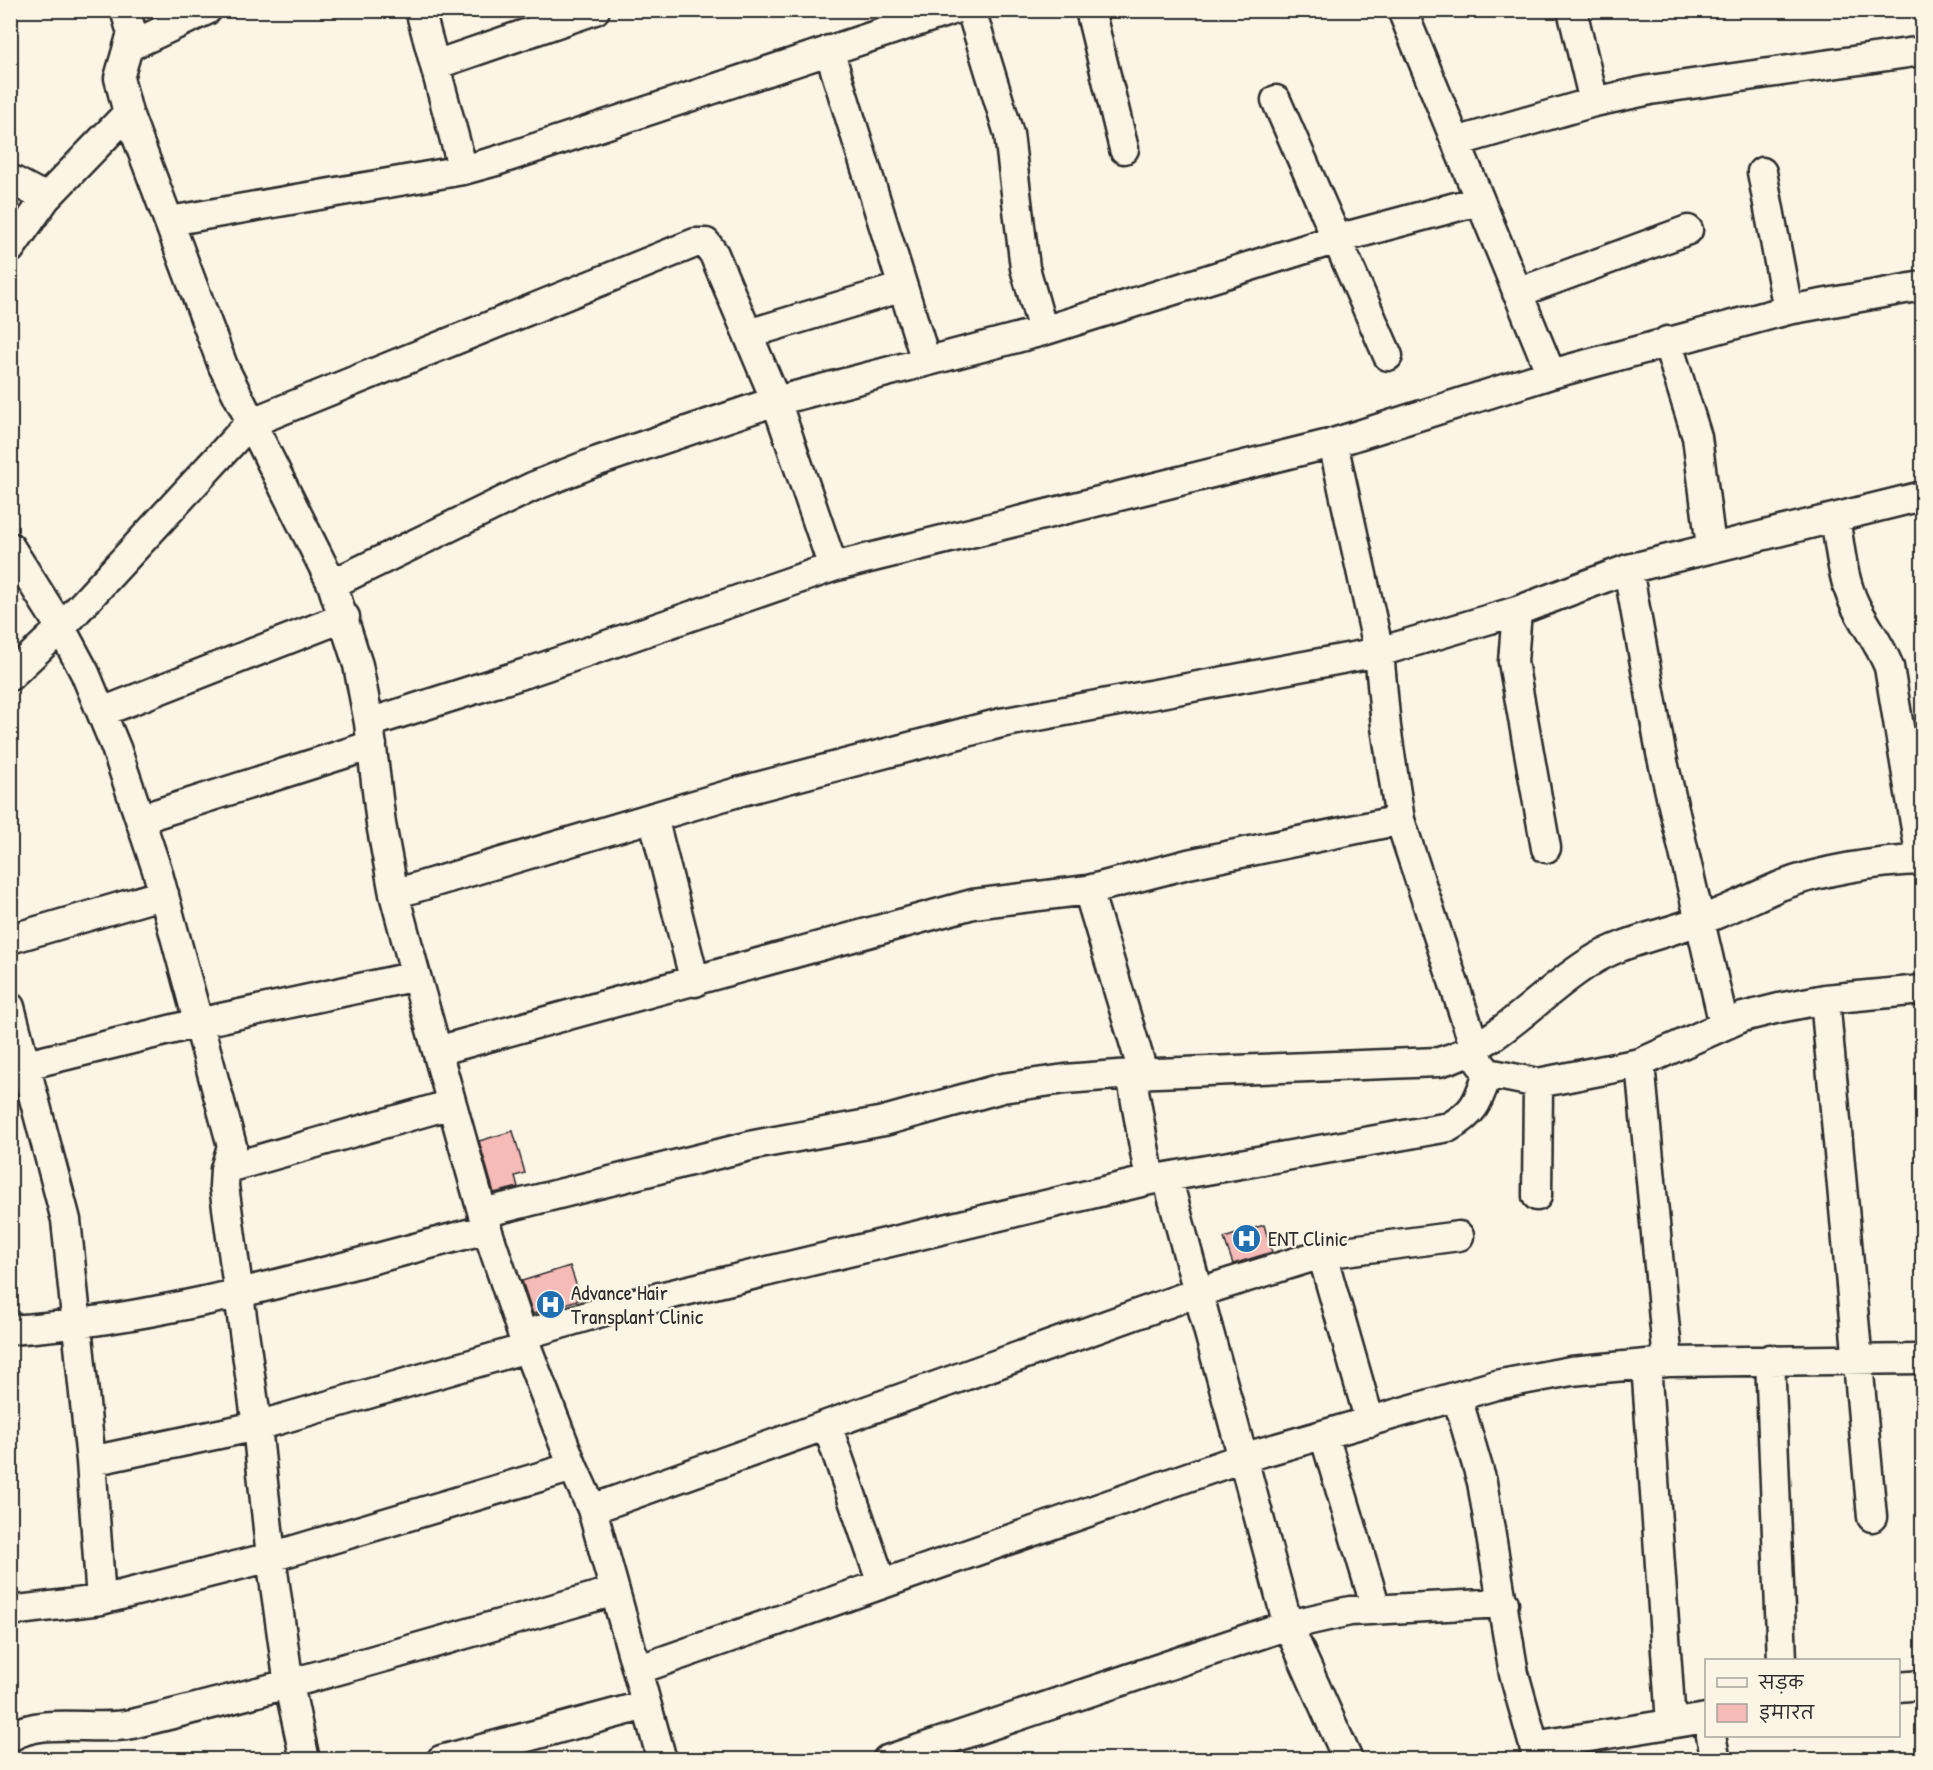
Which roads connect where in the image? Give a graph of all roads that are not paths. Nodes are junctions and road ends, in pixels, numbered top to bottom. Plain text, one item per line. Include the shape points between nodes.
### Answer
1 (125, 10) edge
2 (207, 10) edge
3 (420, 10) edge
4 (595, 10) edge
5 (952, 10) edge
6 (971, 10) edge
7 (1090, 10) edge
8 (1402, 10) edge
9 (1572, 10) edge
10 (130, 46) junction
11 (829, 50) junction
12 (1923, 51) edge
13 (435, 65) junction
14 (1276, 100) dead end
15 (1594, 102) junction
16 (128, 113) junction
17 (1456, 142) junction
18 (1124, 149) dead end
19 (463, 170) junction
20 (1762, 172) dead end
21 (10, 179) edge
22 (46, 198) junction
23 (1478, 201) junction
24 (171, 221) junction
25 (1688, 230) dead end
26 (1337, 239) junction
27 (10, 249) edge
28 (1923, 286) edge
29 (903, 287) junction
30 (1517, 293) junction
31 (1788, 310) junction
32 (1043, 331) junction
33 (748, 334) junction
34 (1667, 341) junction
35 (1388, 356) dead end
36 (926, 361) junction
37 (1551, 374) junction
38 (776, 401) junction
39 (250, 423) junction
40 (1334, 443) junction
41 (1923, 496) edge
42 (1835, 518) junction
43 (10, 547) edge
44 (1711, 547) junction
45 (833, 567) junction
46 (1628, 569) junction
47 (332, 584) junction
48 (1517, 611) junction
49 (345, 617) junction
50 (61, 628) junction
51 (1379, 652) junction
52 (10, 676) edge
53 (102, 712) junction
54 (370, 734) junction
55 (653, 817) junction
56 (140, 819) junction
57 (1400, 820) junction
58 (1546, 849) dead end
59 (1922, 860) edge
60 (1088, 890) junction
61 (164, 894) junction
62 (394, 894) junction
63 (1698, 921) junction
64 (10, 939) edge
65 (416, 976) junction
66 (695, 982) junction
67 (1923, 990) edge
68 (1825, 999) junction
69 (10, 1007) edge
70 (198, 1023) junction
71 (1724, 1025) junction
72 (437, 1051) junction
73 (1482, 1061) junction
74 (1640, 1063) junction
75 (19, 1066) edge
76 (1138, 1074) junction
77 (1538, 1083) junction
78 (452, 1104) junction
79 (225, 1169) junction
80 (1159, 1178) junction
81 (1537, 1196) dead end
82 (485, 1221) junction
83 (1459, 1236) dead end
84 (1322, 1254) junction
85 (238, 1293) junction
86 (1197, 1293) junction
87 (78, 1325) junction
88 (10, 1330) edge
89 (525, 1341) junction
90 (1770, 1359) junction
91 (1857, 1359) junction
92 (1923, 1359) edge
93 (1657, 1363) junction
94 (1457, 1397) junction
95 (1370, 1422) junction
96 (827, 1425) junction
97 (257, 1426) junction
98 (1324, 1435) junction
99 (1242, 1458) junction
100 (91, 1461) junction
101 (573, 1467) junction
102 (592, 1509) junction
103 (1872, 1517) dead end
104 (271, 1557) junction
105 (882, 1584) junction
106 (615, 1591) junction
107 (101, 1599) junction
108 (1504, 1603) junction
109 (1376, 1608) junction
110 (10, 1611) edge
111 (1288, 1625) junction
112 (1782, 1659) edge
113 (637, 1670) junction
114 (289, 1685) junction
115 (1923, 1685) edge
116 (1900, 1688) edge
117 (646, 1705) junction
118 (1705, 1718) edge
119 (1671, 1724) junction
120 (10, 1737) edge
121 (1711, 1737) edge
122 (1536, 1753) edge
123 (305, 1760) edge
124 (441, 1760) edge
125 (662, 1760) edge
126 (887, 1760) edge
127 (1348, 1760) edge
128 (1716, 1760) edge

1 - 10 street via 132,33
2 - 10 street
3 - 13 street
4 - 13 street
5 - 11 street
6 - 32 street via 1009,134 1023,256
7 - 18 street
8 - 17 street
9 - 15 street
10 - 16 street via 119,78
11 - 19 street
11 - 29 street
12 - 15 street via 1650,90
13 - 19 street
14 - 26 street
15 - 17 street
16 - 22 street
16 - 24 street
17 - 23 street
19 - 24 street
20 - 31 street
21 - 22 street
22 - 27 street
23 - 26 street
23 - 30 street
24 - 39 street via 208,330
25 - 30 street
26 - 32 street
26 - 35 street
28 - 31 street
29 - 33 street
29 - 36 street
30 - 37 street
31 - 34 street
32 - 36 street
33 - 38 street
33 - 39 street via 714,254 706,243 695,243
34 - 37 street
34 - 44 street via 1697,437
36 - 38 street
37 - 40 street
38 - 45 street
38 - 47 street via 532,487
39 - 47 street
39 - 50 street
40 - 45 street
40 - 51 street
41 - 42 street
42 - 44 street
42 - 59 street via 1847,585 1889,667
43 - 50 street
44 - 46 street
45 - 54 street via 526,673
46 - 48 street
46 - 63 street via 1661,753
47 - 49 street
48 - 51 street
48 - 58 street via 1513,662
49 - 53 street
49 - 54 street
50 - 52 street
50 - 53 street
51 - 55 street via 1001,723
51 - 57 street
53 - 56 street
54 - 56 street
54 - 62 street
55 - 62 street
55 - 66 street
56 - 61 street
57 - 60 street via 1188,864
57 - 73 street
59 - 63 street via 1811,877
60 - 66 street via 973,904
60 - 76 street
61 - 64 street
61 - 70 street
62 - 65 street
63 - 71 street
63 - 73 street via 1592,960
65 - 70 street
65 - 72 street
66 - 72 street
67 - 68 street
68 - 71 street via 1743,1017
68 - 91 street
69 - 75 street
70 - 75 street
70 - 79 street via 232,1146
71 - 74 street
72 - 78 street
73 - 76 street
73 - 77 street
73 - 80 street via 1477,1103 1469,1116 1449,1126
74 - 77 street
74 - 93 street
75 - 87 street via 66,1220
76 - 80 street
76 - 82 street via 1002,1088 885,1121 754,1145
77 - 81 street
78 - 79 street
78 - 82 street
79 - 85 street
80 - 86 street
80 - 89 street via 633,1304
82 - 85 street
82 - 89 street
83 - 84 street
84 - 86 street
84 - 95 street
85 - 87 street
85 - 97 street
86 - 96 street
86 - 99 street
87 - 88 street
87 - 100 street
89 - 97 street
89 - 101 street
90 - 91 street
90 - 93 street
90 - 112 street
91 - 92 street
91 - 103 street
93 - 94 street via 1532,1377
93 - 119 street
94 - 95 street
94 - 108 street via 1482,1482
95 - 98 street
96 - 102 street
96 - 105 street
97 - 100 street
97 - 104 street
98 - 99 street
98 - 109 street
99 - 105 street
99 - 111 street
100 - 107 street
101 - 102 street
101 - 104 street
102 - 106 street
104 - 107 street
104 - 114 street
105 - 113 street
106 - 113 street
106 - 114 street
107 - 110 street
108 - 109 street
108 - 122 street via 1514,1674
109 - 111 street
111 - 126 street
111 - 127 street
113 - 117 street
114 - 120 street via 122,1726 34,1729
114 - 123 street
115 - 116 street
117 - 124 street
117 - 125 street
118 - 119 street
119 - 122 street
121 - 128 street

